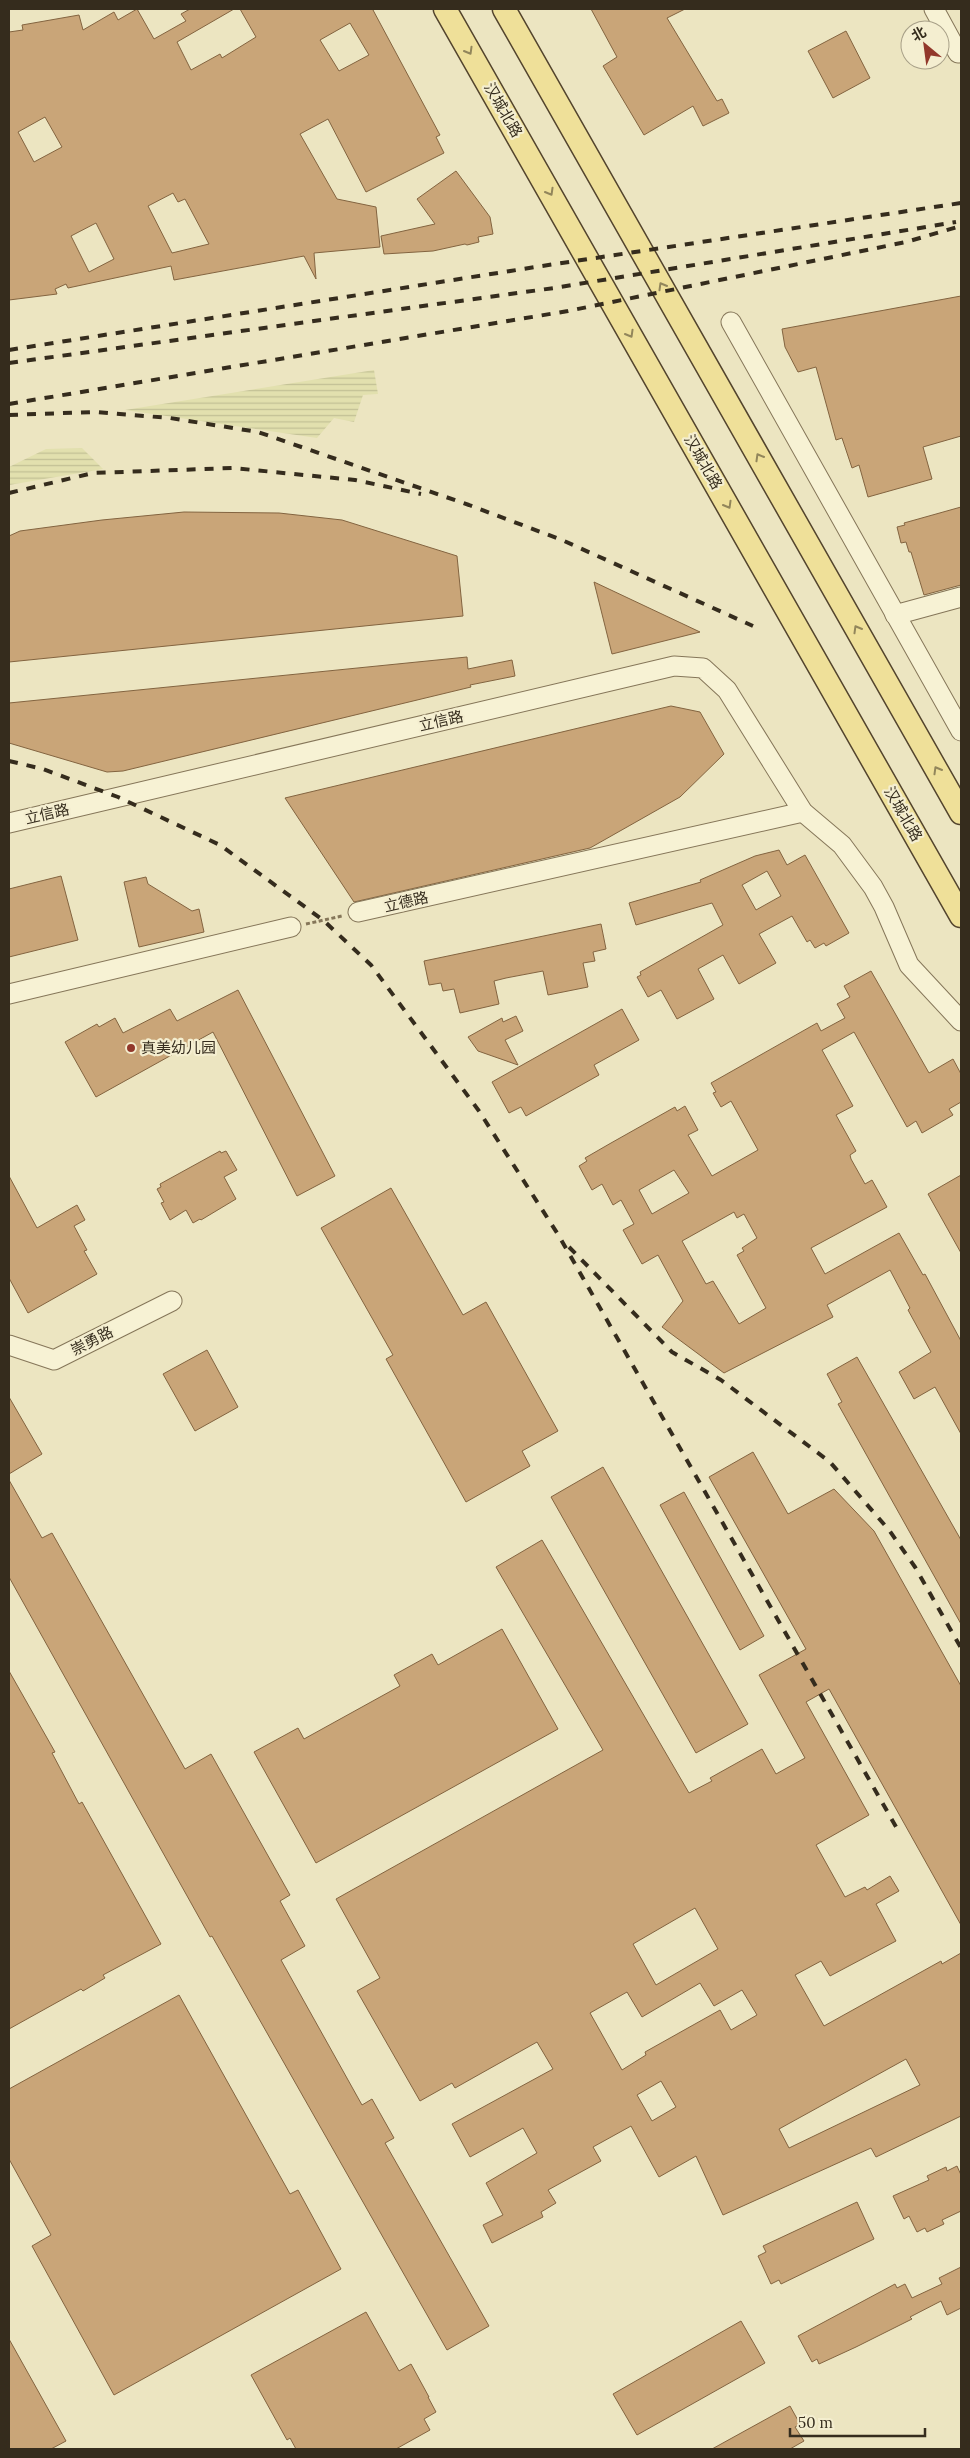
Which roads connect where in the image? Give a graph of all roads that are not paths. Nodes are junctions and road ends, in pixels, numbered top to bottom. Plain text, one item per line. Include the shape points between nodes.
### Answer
1 (445, 9) edge
2 (504, 9) edge
3 (934, 9) edge
4 (961, 52) edge
5 (731, 322) dead end
6 (961, 597) edge
7 (895, 614) junction
8 (961, 731) edge
9 (803, 812) junction
10 (961, 813) edge
11 (9, 823) edge
12 (358, 912) road end
13 (961, 916) edge
14 (291, 927) road end
15 (9, 994) edge
16 (961, 1021) edge
17 (172, 1301) dead end
18 (9, 1345) edge

1 -> 13 main road, 汉城北路
10 -> 2 main road
3 - 4 street via 958,53
5 - 7 street
6 - 7 street
7 - 8 street
9 - 11 street, 立信路 via 727,690 702,668 674,666
9 - 12 street, 立德路
9 - 16 street, 立信路 via 842,846 859,867 884,907 909,965
14 - 15 street
17 - 18 street, 崇勇路 via 54,1360

